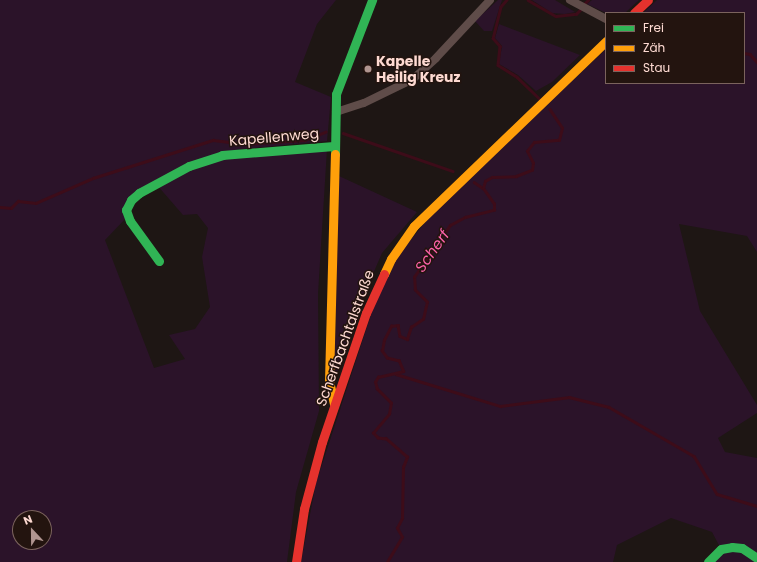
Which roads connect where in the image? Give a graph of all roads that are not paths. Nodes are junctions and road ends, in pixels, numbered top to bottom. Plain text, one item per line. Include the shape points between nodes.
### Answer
1 (372, 0) edge
2 (490, 0) edge
3 (570, 0) edge
4 (648, 0) edge
5 (635, 12) edge
6 (605, 18) edge
7 (605, 42) edge
8 (336, 112) junction
9 (334, 146) junction
10 (159, 261) dead end
11 (334, 404) junction
12 (757, 558) edge
13 (296, 562) edge
14 (708, 562) edge

1 - 8 street, Kapellenweg via 336,94
2 - 8 street via 413,79 364,103
3 - 6 street
4 - 5 street
7 - 11 street, Scherfbachtalstraße via 414,226 401,243 377,284
8 - 9 street, Kapellenweg
9 - 10 street, Kapellenweg via 222,155 189,166 139,193 131,200 126,210 130,221
9 - 11 street, Kapellenweg via 328,381
11 - 13 street, Scherfbachtalstraße via 304,509
12 - 14 street via 742,548 732,546 721,549

